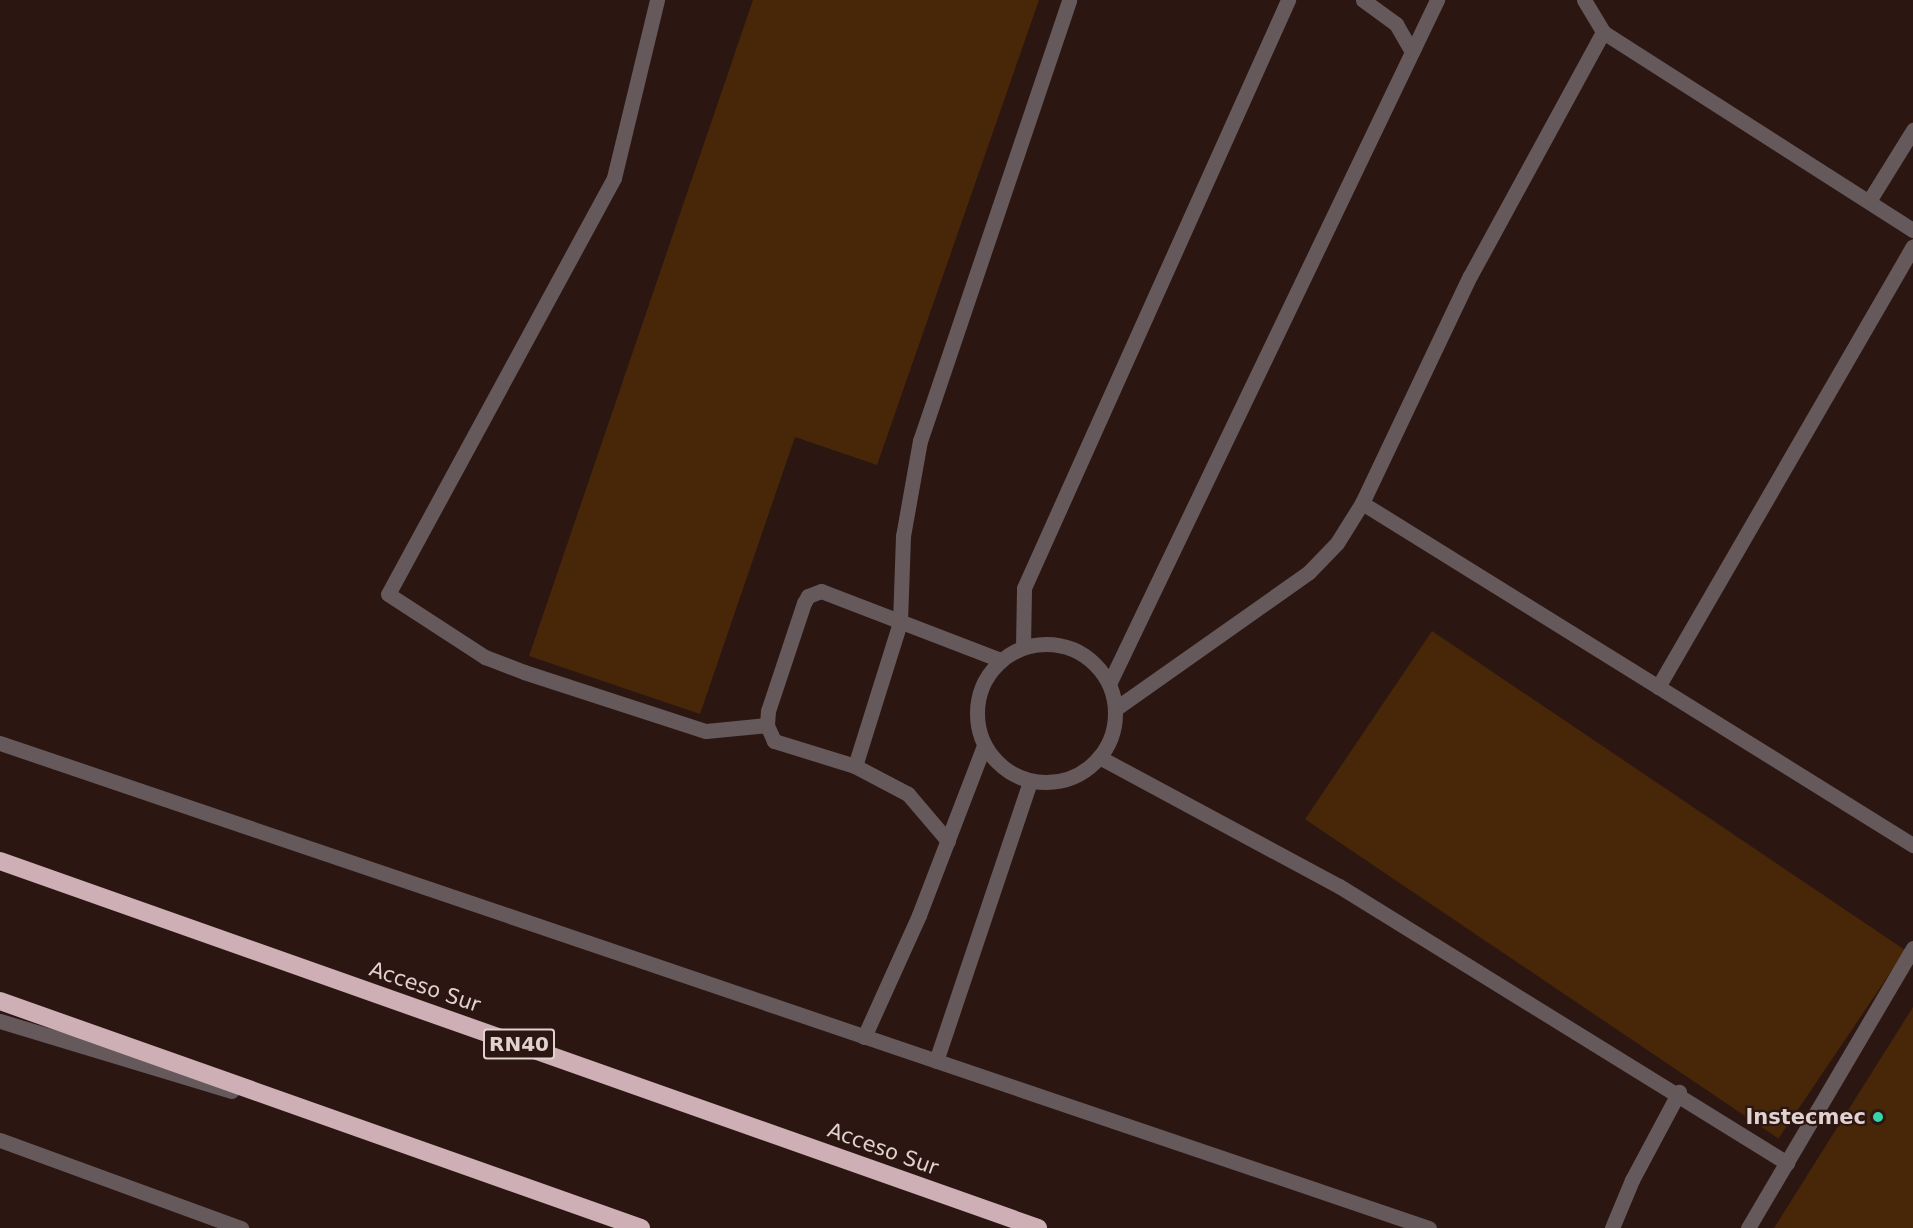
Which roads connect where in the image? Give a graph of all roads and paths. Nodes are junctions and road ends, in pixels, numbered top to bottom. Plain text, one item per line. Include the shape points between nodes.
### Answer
1 (657, 0) edge
2 (1069, 0) edge
3 (1364, 0) edge
4 (1437, 0) edge
5 (1584, 0) edge
6 (1291, 2) edge
7 (1603, 32) junction
8 (1412, 52) junction
9 (1913, 130) edge
10 (1869, 201) junction
11 (1913, 230) edge
12 (1913, 246) edge
13 (1362, 503) junction
14 (900, 622) junction
15 (1023, 647) junction
16 (1001, 660) junction
17 (1109, 684) junction
18 (1658, 687) junction
19 (1115, 709) junction
20 (767, 725) junction
21 (0, 743) edge
22 (984, 746) junction
23 (1099, 757) junction
24 (855, 766) junction
25 (1030, 781) junction
26 (948, 841) junction
27 (1913, 845) edge
28 (0, 861) edge
29 (1913, 948) edge
30 (0, 1001) edge
31 (0, 1021) edge
32 (864, 1037) junction
33 (936, 1061) junction
34 (1679, 1092) junction
35 (334, 1119) junction
36 (0, 1140) edge
37 (1787, 1163) junction
38 (241, 1228) edge
39 (641, 1228) edge
40 (1038, 1228) edge
41 (1429, 1228) edge
42 (1612, 1228) edge
43 (1748, 1228) edge

1 - 20 street via 614,178 388,594 485,657 524,672 706,731
2 - 14 street via 920,441 903,537
3 - 8 street via 1396,24
4 - 8 street
5 - 7 street
6 - 15 street via 1024,588
7 - 10 street
7 - 13 street via 1470,276
8 - 17 street
9 - 10 street
10 - 11 street
12 - 18 street
13 - 18 street
13 - 19 street via 1337,543 1309,572
14 - 16 street
14 - 20 street via 821,591 808,596 768,711
14 - 24 street
15 - 16 street
15 - 17 street via 1048,644 1073,649 1094,663
16 - 22 street via 986,678 977,700 977,724
17 - 19 street
18 - 27 street
19 - 23 street via 1112,734
20 - 24 street via 774,741 784,746
21 - 32 street
22 - 25 street via 1004,769
22 - 26 street
23 - 25 street via 1080,773 1056,782
23 - 34 street via 1339,886
24 - 26 street via 908,794
25 - 33 street
26 - 32 street
28 - 40 highway, Acceso Sur / RN40
29 - 37 street
30 - 35 highway
31 - 35 street via 169,1074
32 - 33 street
33 - 41 street
34 - 37 street
34 - 42 street via 1632,1180
35 - 39 highway
36 - 38 street
37 - 43 street

